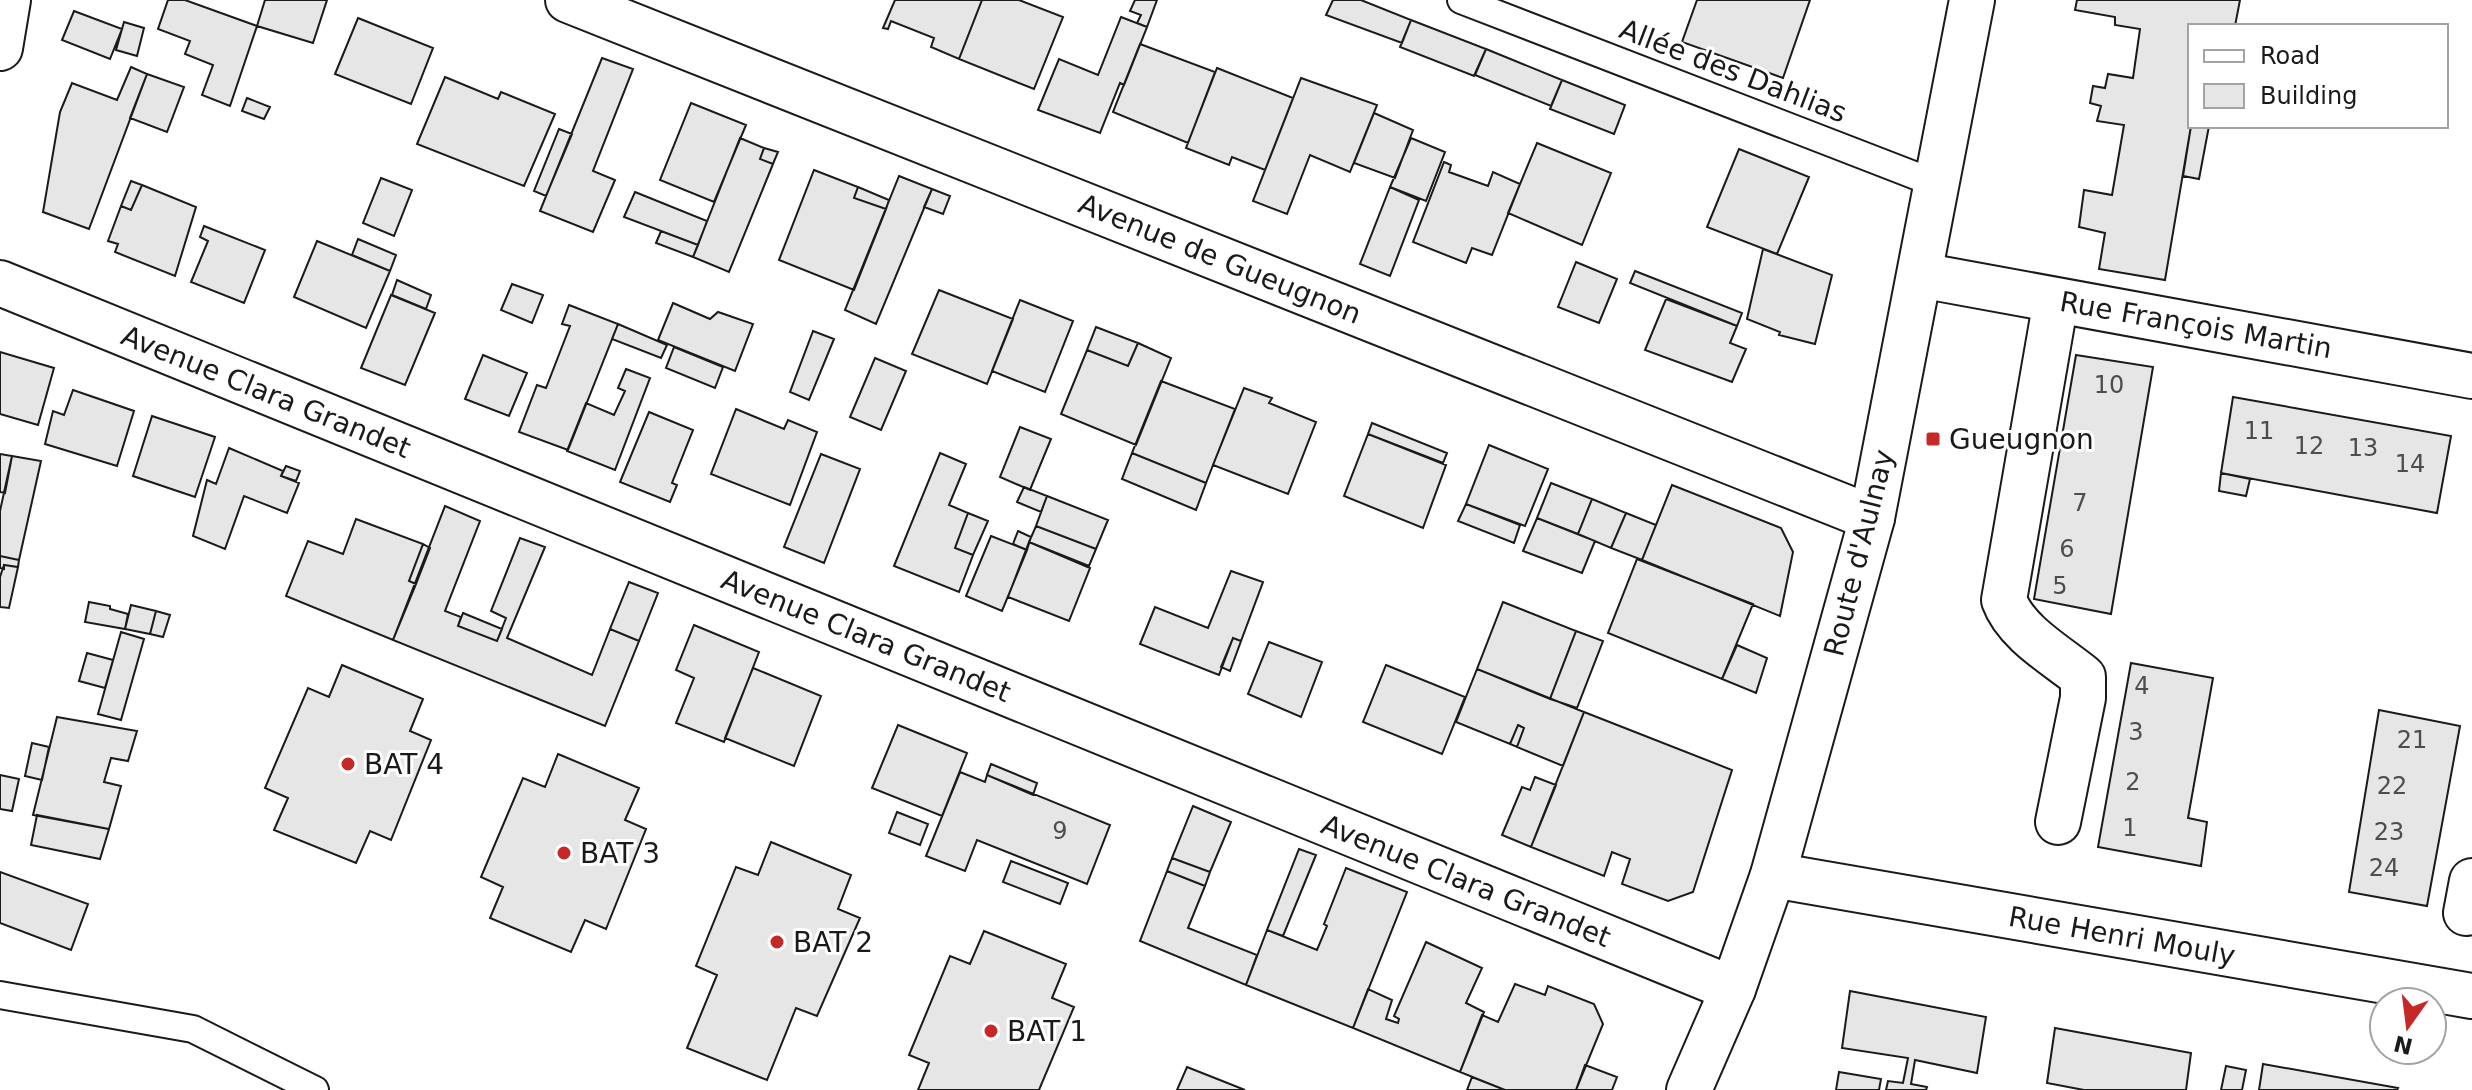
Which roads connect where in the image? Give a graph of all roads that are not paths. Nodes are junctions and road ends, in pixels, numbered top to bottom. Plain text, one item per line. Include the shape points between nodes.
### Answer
1 (568, 0) edge
2 (1461, 0) edge
3 (1972, 0) edge
4 (1937, 184) junction
5 (1920, 275) junction
6 (0, 283) edge
7 (2056, 300) junction
8 (2472, 376) edge
9 (1872, 518) junction
10 (2058, 822) dead end
11 (1773, 875) junction
12 (1733, 989) junction
13 (0, 995) edge
14 (2472, 996) edge
15 (315, 1090) edge
16 (1689, 1090) edge

1 - 9 street, Avenue de Gueugnon
2 - 4 lane, Allée des Dahlias
3 - 4 street, Route d'Aulnay
4 - 5 street, Route d'Aulnay
5 - 7 street, Rue François Martin
5 - 9 street, Route d'Aulnay
6 - 12 street, Avenue Clara Grandet
7 - 8 street, Rue François Martin
7 - 10 street via 2004,600 2020,626 2083,677
9 - 11 street, Route d'Aulnay
11 - 12 street, Route d'Aulnay
11 - 14 street, Rue Henri Mouly
12 - 16 street, Route d'Aulnay
13 - 15 lane via 193,1029

